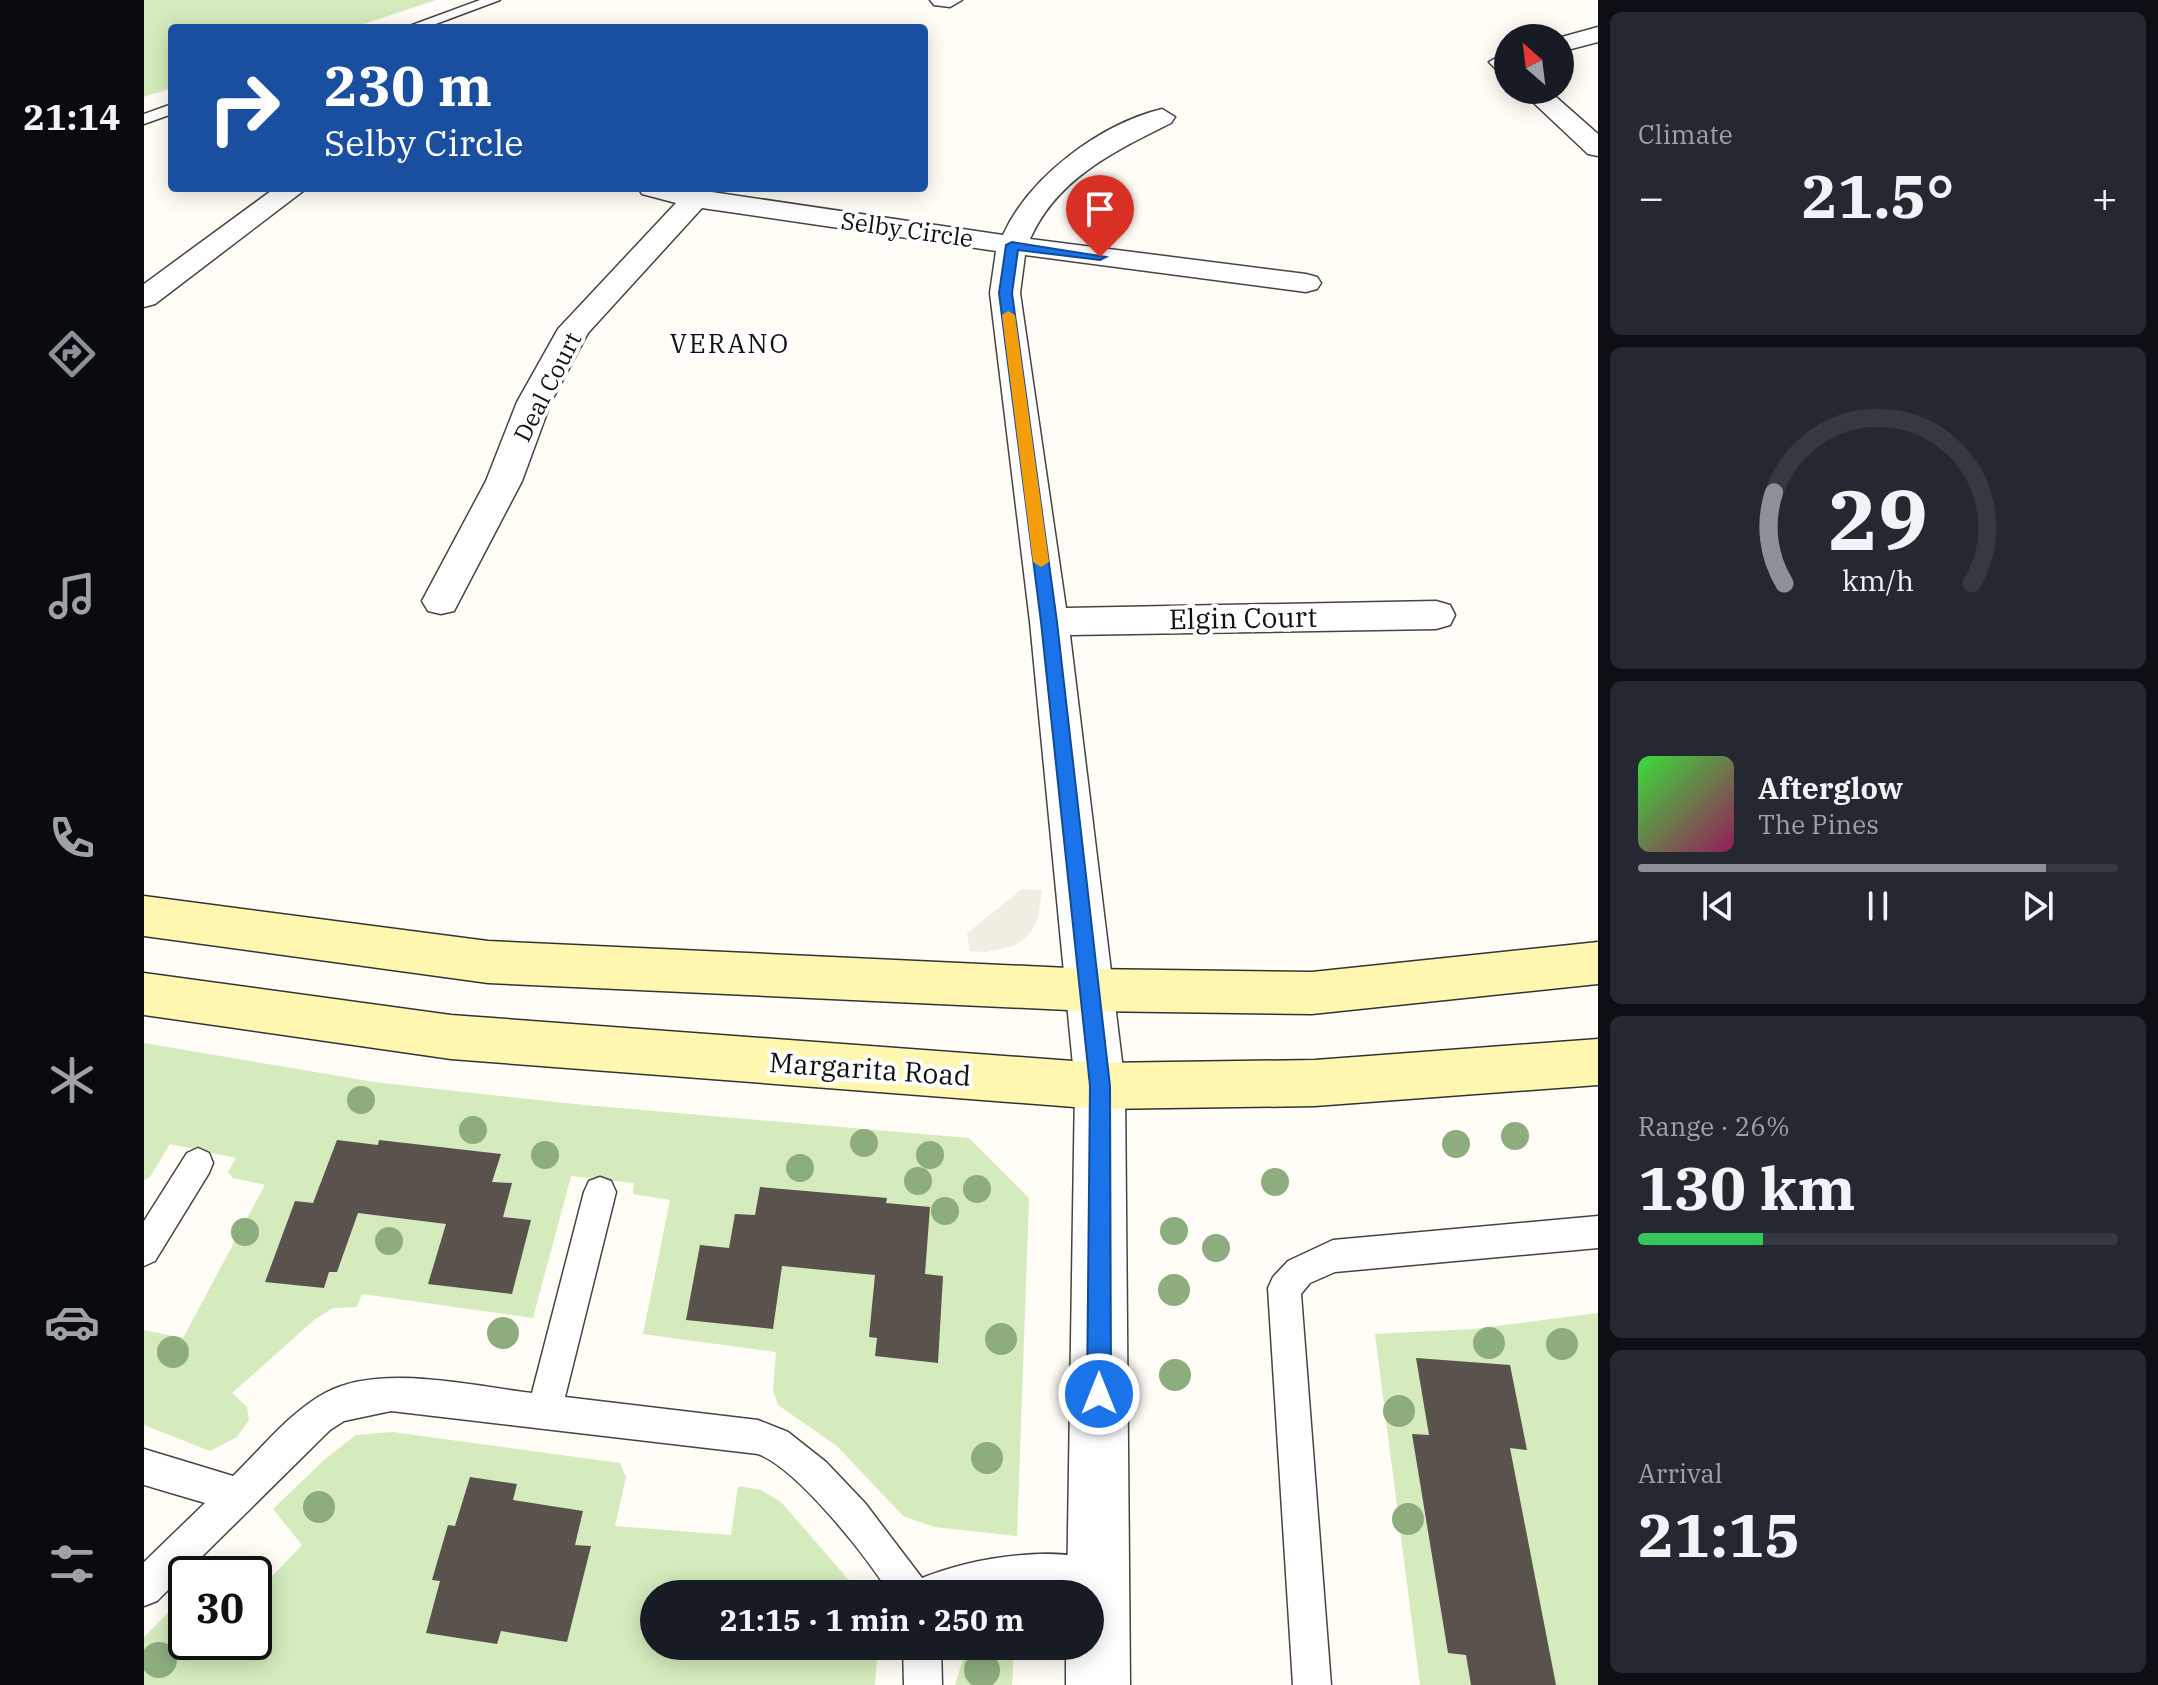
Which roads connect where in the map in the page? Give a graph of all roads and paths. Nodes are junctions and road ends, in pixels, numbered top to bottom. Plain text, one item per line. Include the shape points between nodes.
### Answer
1 (493, 0) edge
2 (423, 24) edge
3 (1598, 34) edge
4 (1574, 41) edge
5 (1549, 104) edge
6 (168, 110) edge
7 (1162, 117) dead end
8 (144, 119) edge
9 (1598, 148) edge
10 (288, 192) edge
11 (668, 192) edge
12 (695, 199) junction
13 (1012, 245) junction
14 (1306, 283) dead end
15 (144, 298) edge
16 (441, 601) dead end
17 (1436, 615) dead end
18 (1049, 622) junction
19 (144, 916) edge
20 (1598, 963) edge
21 (1089, 990) junction
22 (144, 994) edge
23 (1598, 1062) edge
24 (1100, 1086) junction
25 (198, 1163) dead end
26 (600, 1192) dead end
27 (1598, 1232) edge
28 (144, 1250) edge
29 (545, 1411) junction
30 (144, 1467) edge
31 (239, 1496) junction
32 (1099, 1578) junction
33 (904, 1580) edge
34 (979, 1580) edge
35 (144, 1588) edge
36 (922, 1660) edge
37 (923, 1685) edge
38 (1098, 1685) edge
39 (1312, 1685) edge

1 - 2 lane
3 - 4 street
5 - 9 street
6 - 8 lane
7 - 13 street via 1084,156 1037,197
10 - 15 street
11 - 12 street, Selby Circle
12 - 13 street, Selby Circle
12 - 16 street, Deal Court via 574,329
13 - 14 street, Selby Circle
13 - 18 street via 1005,293
17 - 18 street, Elgin Court
18 - 21 street
19 - 21 main road via 488,962
20 - 21 main road via 1312,993
21 - 24 street
22 - 24 main road, Margarita Road via 451,1037
23 - 24 main road, Margarita Road via 1315,1083
24 - 32 street
25 - 28 lane
26 - 29 lane
27 - 39 lane via 1333,1256 1299,1272 1284,1288
29 - 31 lane via 391,1394 364,1397 318,1418
29 - 33 lane via 758,1437 781,1447 858,1521
30 - 31 lane
31 - 35 lane
32 - 34 lane via 1028,1572
32 - 38 street
36 - 37 lane

